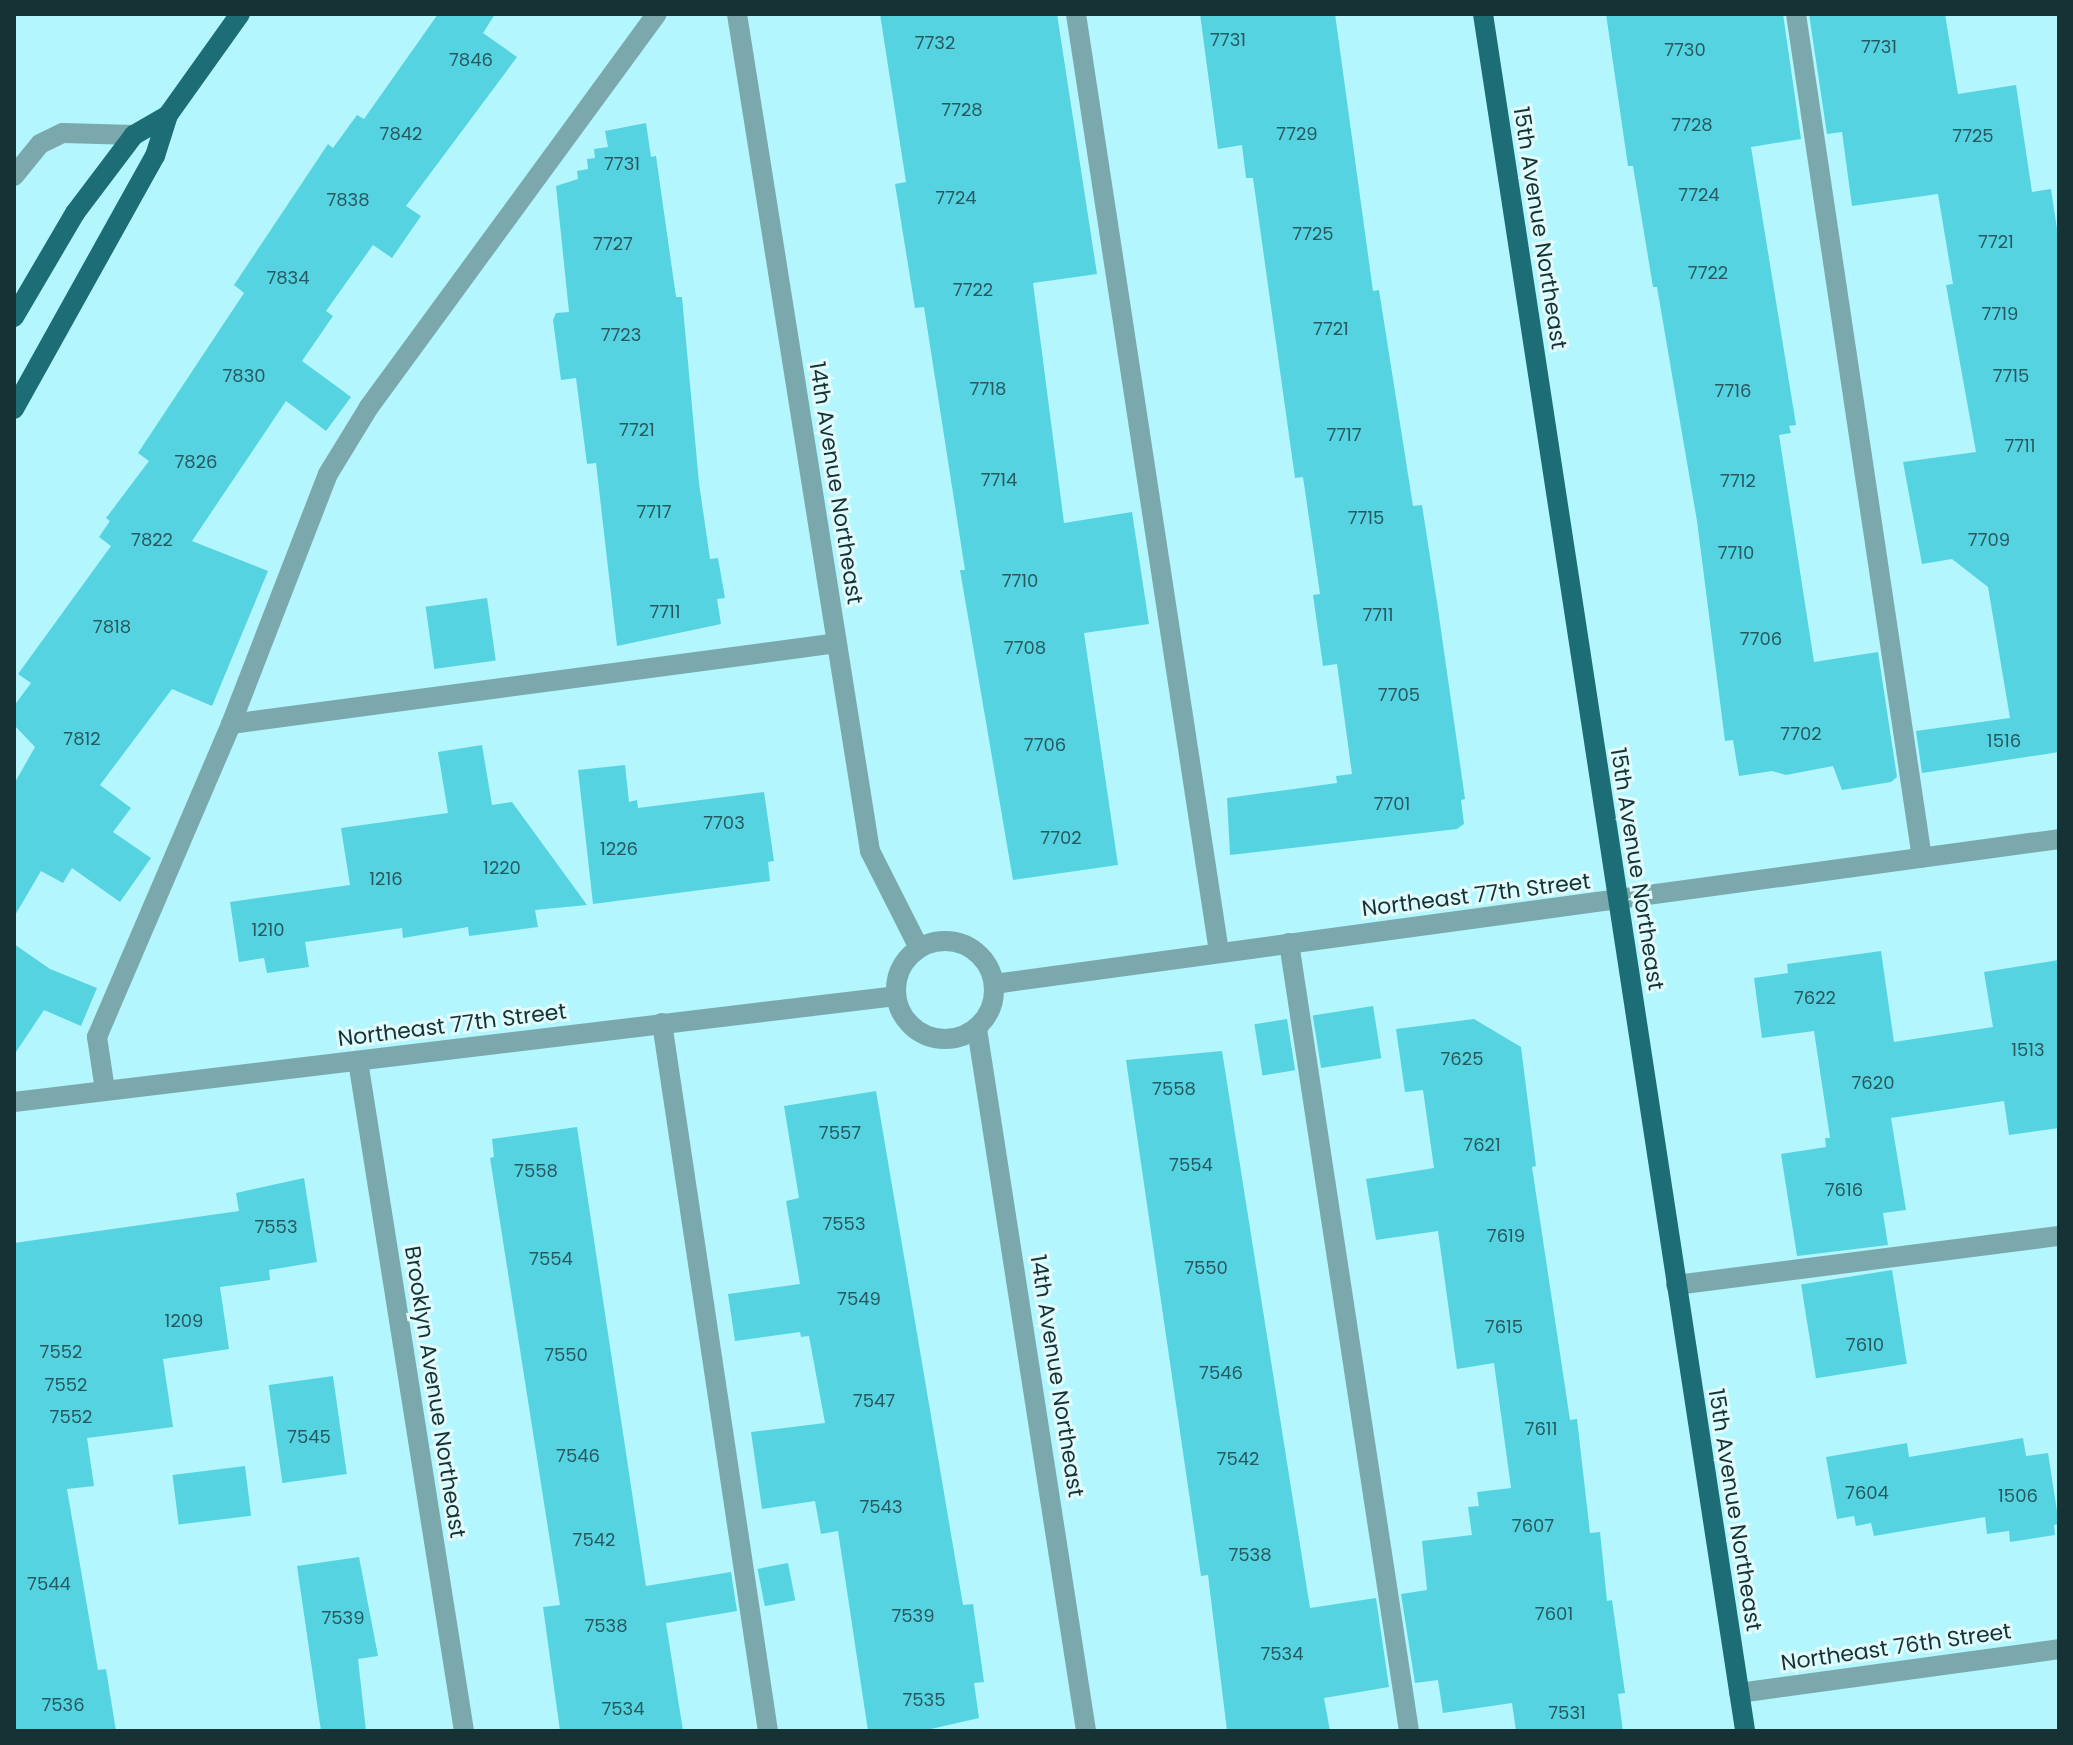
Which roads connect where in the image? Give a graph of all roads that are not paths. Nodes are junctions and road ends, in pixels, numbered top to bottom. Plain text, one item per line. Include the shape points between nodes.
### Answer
1 (240, 14) edge
2 (657, 14) edge
3 (737, 14) edge
4 (1076, 14) edge
5 (1483, 14) edge
6 (1796, 14) edge
7 (168, 115) junction
8 (134, 135) junction
9 (14, 176) edge
10 (14, 317) edge
11 (14, 409) edge
12 (837, 643) junction
13 (231, 724) junction
14 (2059, 839) edge
15 (1922, 858) junction
16 (1617, 901) junction
17 (1289, 943) junction
18 (919, 948) junction
19 (1219, 952) junction
20 (994, 984) junction
21 (896, 996) junction
22 (662, 1023) junction
23 (977, 1029) junction
24 (358, 1061) junction
25 (105, 1090) junction
26 (14, 1102) edge
27 (2059, 1236) edge
28 (1676, 1285) junction
29 (2059, 1649) edge
30 (1739, 1693) junction
31 (464, 1731) edge
32 (768, 1731) edge
33 (1086, 1731) edge
34 (1409, 1731) edge
35 (1745, 1731) edge

1 - 7 main road
2 - 13 street via 369,407 336,461
3 - 12 street, 14th Avenue Northeast
4 - 19 street
5 - 16 main road, 15th Avenue Northeast
6 - 15 street
7 - 8 main road
7 - 11 main road via 155,156
8 - 9 street via 63,133 40,144
8 - 10 main road via 75,213
12 - 13 street
12 - 18 street, 14th Avenue Northeast via 870,851
13 - 25 street via 97,1037
14 - 15 street, Northeast 77th Street
15 - 16 street, Northeast 77th Street
16 - 17 street, Northeast 77th Street
16 - 28 main road, 15th Avenue Northeast
17 - 19 street, Northeast 77th Street
17 - 34 street
18 - 20 street via 939,941 964,945 989,968
18 - 21 street via 897,976
19 - 20 street, Northeast 77th Street
20 - 23 street via 990,1009
21 - 22 street, Northeast 77th Street
21 - 23 street via 906,1021 932,1038 947,1040
22 - 24 street, Northeast 77th Street
22 - 32 street
23 - 33 street, 14th Avenue Northeast
24 - 25 street, Northeast 77th Street
24 - 31 street, Brooklyn Avenue Northeast
25 - 26 street, Northeast 77th Street
27 - 28 street
28 - 30 main road, 15th Avenue Northeast
29 - 30 street, Northeast 76th Street
30 - 35 main road, 15th Avenue Northeast

